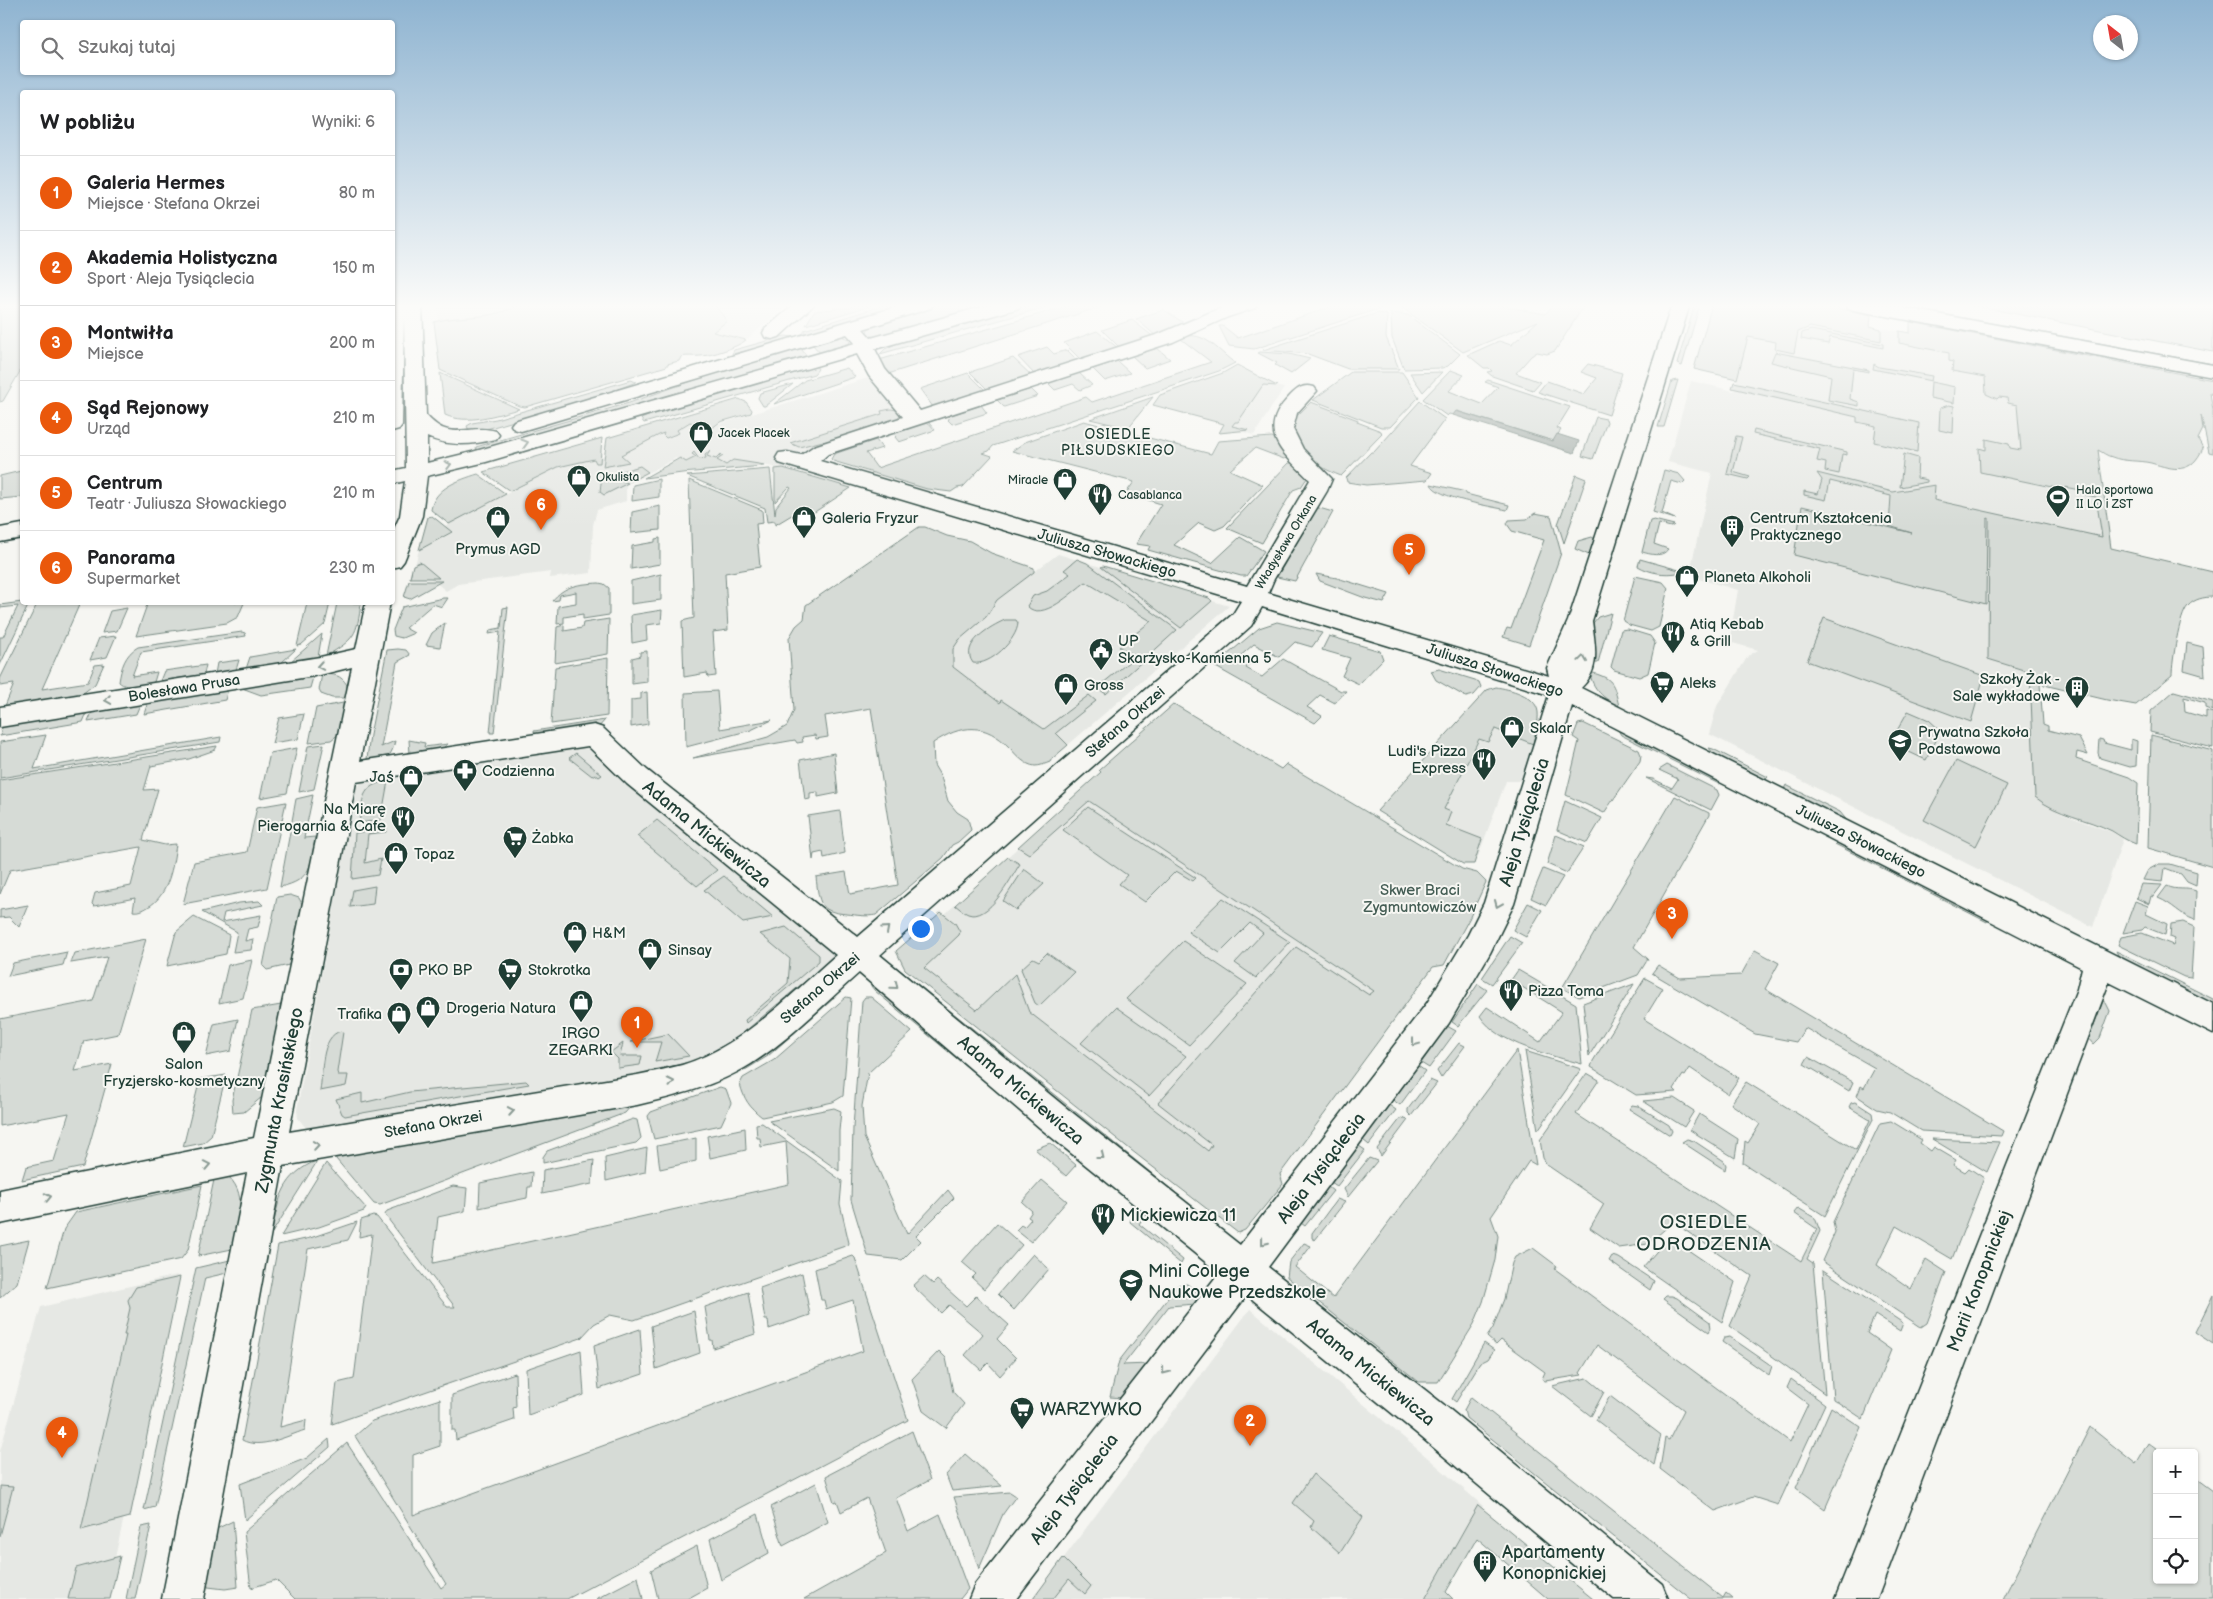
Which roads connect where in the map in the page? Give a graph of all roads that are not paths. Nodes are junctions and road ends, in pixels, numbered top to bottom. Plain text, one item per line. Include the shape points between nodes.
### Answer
1 (415, 379) edge
2 (677, 379) edge
3 (745, 379) edge
4 (883, 379) edge
5 (1042, 379) edge
6 (1658, 379) edge
7 (1307, 391) dead end
8 (417, 418) junction
9 (916, 420) junction
10 (489, 435) junction
11 (395, 459) edge
12 (417, 463) junction
13 (395, 476) edge
14 (20, 515) edge
15 (0, 518) edge
16 (20, 532) edge
17 (0, 534) edge
18 (395, 554) edge
19 (1255, 596) junction
20 (377, 605) edge
21 (368, 655) junction
22 (1563, 690) junction
23 (0, 717) edge
24 (344, 774) junction
25 (858, 954) junction
26 (2099, 962) junction
27 (2213, 1020) edge
28 (268, 1152) junction
29 (0, 1207) edge
30 (1243, 1268) junction
31 (183, 1599) edge
32 (990, 1599) edge
33 (1647, 1599) edge
34 (1856, 1599) edge

1 - 8 street
2 - 10 street
12 -> 3 street
4 - 9 street
5 - 9 street
6 - 22 street via 1580,621 1584,656 1580,674
7 - 19 street, Władysława Orkana via 1286,414 1283,431 1294,450 1321,479
8 - 10 street via 429,432 438,436
8 - 12 street
9 - 19 street, Juliusza Słowackiego via 796,460
10 - 12 street
11 - 12 street
12 - 13 street
12 - 18 street via 411,516
14 - 15 street
16 - 17 street
19 - 22 street, Juliusza Słowackiego
25 -> 19 street, Stefana Okrzei via 1242,620
20 - 21 street, Zygmunta Krasińskiego
21 -> 23 street, Bolesława Prusa via 320,666
21 - 24 street, Zygmunta Krasińskiego
22 - 26 street, Juliusza Słowackiego
22 -> 30 street, Aleja Tysiąclecia via 1558,716 1506,883 1480,944 1438,1013
24 - 25 street, Adama Mickiewicza via 594,735 641,780
24 - 28 street, Zygmunta Krasińskiego
28 -> 25 street, Stefana Okrzei via 682,1080 738,1055 762,1039
25 -> 30 street, Adama Mickiewicza via 1052,1117
26 - 27 street, Juliusza Słowackiego
26 - 34 street, Marii Konopnickiej via 2092,989
29 -> 28 street, Stefana Okrzei
28 - 31 street, Zygmunta Krasińskiego
30 -> 32 street, Aleja Tysiąclecia
30 - 33 street, Adama Mickiewicza

